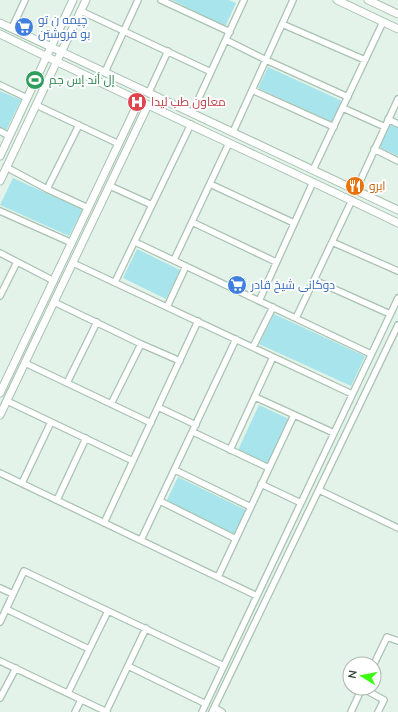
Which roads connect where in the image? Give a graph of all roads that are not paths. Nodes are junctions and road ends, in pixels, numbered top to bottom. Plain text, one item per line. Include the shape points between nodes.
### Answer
1 (25, 0) edge
2 (73, 0) edge
3 (86, 0) edge
4 (138, 0) edge
5 (161, 0) edge
6 (243, 0) edge
7 (293, 0) edge
8 (337, 0) edge
9 (372, 2) edge
10 (81, 11) junction
11 (398, 14) edge
12 (370, 15) junction
13 (383, 22) junction
14 (0, 23) edge
15 (282, 24) junction
16 (12, 28) junction
17 (398, 29) edge
18 (124, 31) junction
19 (230, 32) junction
20 (0, 34) edge
21 (226, 40) junction
22 (51, 47) junction
23 (61, 51) junction
24 (168, 51) junction
25 (47, 57) junction
26 (266, 60) junction
27 (365, 60) junction
28 (56, 62) junction
29 (105, 72) junction
30 (212, 72) junction
31 (0, 85) edge
32 (252, 90) junction
33 (149, 92) junction
34 (348, 97) junction
35 (27, 98) junction
36 (398, 99) edge
37 (139, 101) junction
38 (36, 105) junction
39 (148, 105) junction
40 (343, 108) junction
41 (192, 113) junction
42 (388, 120) junction
43 (191, 124) junction
44 (398, 124) edge
45 (79, 125) junction
46 (334, 127) junction
47 (385, 127) junction
48 (0, 132) edge
49 (232, 132) junction
50 (9, 136) junction
51 (229, 143) junction
52 (119, 144) junction
53 (258, 144) junction
54 (374, 149) junction
55 (253, 154) junction
56 (0, 156) edge
57 (398, 161) edge
58 (6, 168) junction
59 (314, 170) junction
60 (0, 181) edge
61 (313, 182) junction
62 (210, 184) junction
63 (110, 186) junction
64 (47, 188) junction
65 (356, 190) junction
66 (352, 200) junction
67 (152, 205) junction
68 (88, 208) junction
69 (398, 210) edge
70 (0, 211) edge
71 (192, 222) junction
72 (294, 223) junction
73 (398, 223) edge
74 (135, 242) junction
75 (332, 242) junction
76 (72, 243) junction
77 (0, 253) edge
78 (174, 260) junction
79 (16, 262) junction
80 (73, 262) junction
81 (276, 262) junction
82 (186, 266) junction
83 (398, 271) edge
84 (314, 280) junction
85 (54, 281) junction
86 (115, 282) junction
87 (0, 296) edge
88 (398, 298) edge
89 (258, 301) junction
90 (54, 302) junction
91 (167, 307) junction
92 (273, 307) junction
93 (390, 314) junction
94 (296, 318) junction
95 (198, 321) junction
96 (97, 322) junction
97 (398, 325) edge
98 (236, 340) junction
99 (141, 344) junction
100 (253, 347) junction
101 (371, 354) junction
102 (273, 357) junction
103 (180, 361) junction
104 (25, 363) junction
105 (2, 382) edge
106 (358, 382) junction
107 (67, 383) junction
108 (369, 386) junction
109 (13, 387) junction
110 (0, 393) edge
111 (352, 394) junction
112 (255, 397) junction
113 (7, 401) junction
114 (111, 404) junction
115 (158, 407) junction
116 (0, 415) edge
117 (294, 416) junction
118 (51, 422) junction
119 (151, 423) junction
120 (196, 425) junction
121 (193, 432) junction
122 (334, 434) junction
123 (86, 438) junction
124 (230, 450) junction
125 (133, 461) junction
126 (269, 468) junction
127 (175, 470) junction
128 (0, 473) edge
129 (22, 483) junction
130 (262, 484) junction
131 (319, 490) junction
132 (57, 500) junction
133 (160, 501) junction
134 (301, 503) junction
135 (251, 507) junction
136 (104, 523) junction
137 (398, 528) edge
138 (236, 539) junction
139 (141, 540) junction
140 (218, 578) junction
141 (0, 588) edge
142 (13, 594) junction
143 (257, 596) junction
144 (6, 609) junction
145 (108, 611) junction
146 (0, 622) edge
147 (245, 622) junction
148 (254, 626) junction
149 (146, 628) junction
150 (398, 641) edge
151 (89, 649) junction
152 (378, 656) edge
153 (0, 661) edge
154 (128, 666) junction
155 (224, 666) junction
156 (16, 668) junction
157 (68, 693) junction
158 (358, 696) edge
159 (377, 696) edge
160 (0, 698) edge
161 (81, 700) junction
162 (206, 704) junction
163 (213, 711) edge
164 (75, 712) edge
165 (106, 712) edge
166 (202, 712) edge
167 (222, 712) edge
168 (351, 712) edge
169 (378, 712) edge

1 - 16 street
2 - 22 street
3 - 10 street
4 - 18 street
5 - 19 street
6 - 19 street
7 - 15 street
8 - 12 street
9 - 11 street
9 - 12 street
10 - 18 street
10 - 23 street
12 - 13 street
13 - 17 street
13 - 27 street
14 - 16 street
15 - 26 street
15 - 27 street
16 - 22 street
18 - 24 street
18 - 29 street
19 - 21 street
20 - 25 street
21 - 26 street
21 - 30 street
22 - 23 street
22 - 25 street
23 - 28 street
23 - 29 street
24 - 30 street
24 - 33 street
25 - 28 street
25 - 35 street
26 - 32 street
26 - 34 street
27 - 34 street
28 - 37 street
28 - 38 street
29 - 33 street
30 - 41 street
31 - 35 street
32 - 46 street
32 - 49 street
33 - 41 street
34 - 40 street
35 - 50 street
36 - 42 street
37 - 39 street
37 - 52 street
38 - 45 street
38 - 58 street
39 - 43 street
39 - 63 street
40 - 46 street
40 - 47 street
41 - 49 street
42 - 44 street
42 - 47 street
43 - 51 street
43 - 67 street
45 - 52 street
45 - 64 street
46 - 59 street
47 - 54 street
48 - 50 street
49 - 53 street
50 - 56 street
51 - 55 street
51 - 62 street
52 - 68 street
53 - 55 street
53 - 59 street
54 - 57 street
54 - 65 street
55 - 61 street
58 - 60 street
58 - 64 street
59 - 65 street
61 - 66 street
61 - 72 street
62 - 71 street
62 - 72 street
63 - 67 street
63 - 80 street
64 - 68 street
65 - 69 street
66 - 73 street
66 - 75 street
67 - 74 street
68 - 76 street
70 - 76 street
71 - 78 street
71 - 81 street
72 - 81 street
74 - 78 street
74 - 86 street
75 - 83 street
75 - 84 street
76 - 85 street
77 - 79 street
78 - 82 street
79 - 85 street
79 - 87 street
80 - 86 street
80 - 90 street
81 - 89 street
82 - 89 street
82 - 91 street
84 - 93 street
84 - 94 street
85 - 105 street
86 - 91 street
88 - 93 street
89 - 92 street
90 - 96 street
90 - 104 street
91 - 95 street
92 - 94 street
92 - 100 street
93 - 101 street
94 - 101 street
95 - 98 street
95 - 103 street
96 - 99 street
96 - 107 street
97 - 108 street
98 - 100 street
98 - 120 street
99 - 103 street
99 - 114 street
100 - 102 street
101 - 106 street
102 - 111 street
102 - 112 street
103 - 115 street
104 - 107 street
104 - 109 street
105 - 109 street
105 - 110 street
106 - 108 street
106 - 111 street
107 - 114 street
108 - 131 street
109 - 113 street
111 - 122 street
112 - 117 street
112 - 124 street
113 - 116 street
113 - 118 street
114 - 119 street
115 - 119 street
115 - 120 street
117 - 122 street
117 - 126 street
118 - 123 street
118 - 129 street
119 - 125 street
120 - 121 street
121 - 124 street
121 - 127 street
122 - 134 street
123 - 125 street
123 - 132 street
124 - 126 street
125 - 136 street
126 - 130 street
127 - 133 street
127 - 135 street
128 - 129 street
129 - 132 street
130 - 134 street
130 - 135 street
131 - 137 street
131 - 148 street
132 - 136 street
133 - 138 street
133 - 139 street
134 - 143 street
135 - 138 street
136 - 139 street
138 - 140 street
139 - 140 street
140 - 143 street
141 - 142 street
142 - 144 street
142 - 145 street via 24,571
143 - 147 street
144 - 146 street
144 - 151 street
145 - 149 street
145 - 151 street
147 - 148 street
147 - 155 street
148 - 163 street
149 - 154 street
149 - 155 street
150 - 152 street via 387,637
151 - 157 street
153 - 156 street
154 - 162 street
154 - 165 street
155 - 162 street
156 - 157 street
156 - 160 street
157 - 161 street
158 - 168 street
159 - 169 street via 384,700
161 - 164 street
161 - 165 street
162 - 166 street
163 - 167 street

